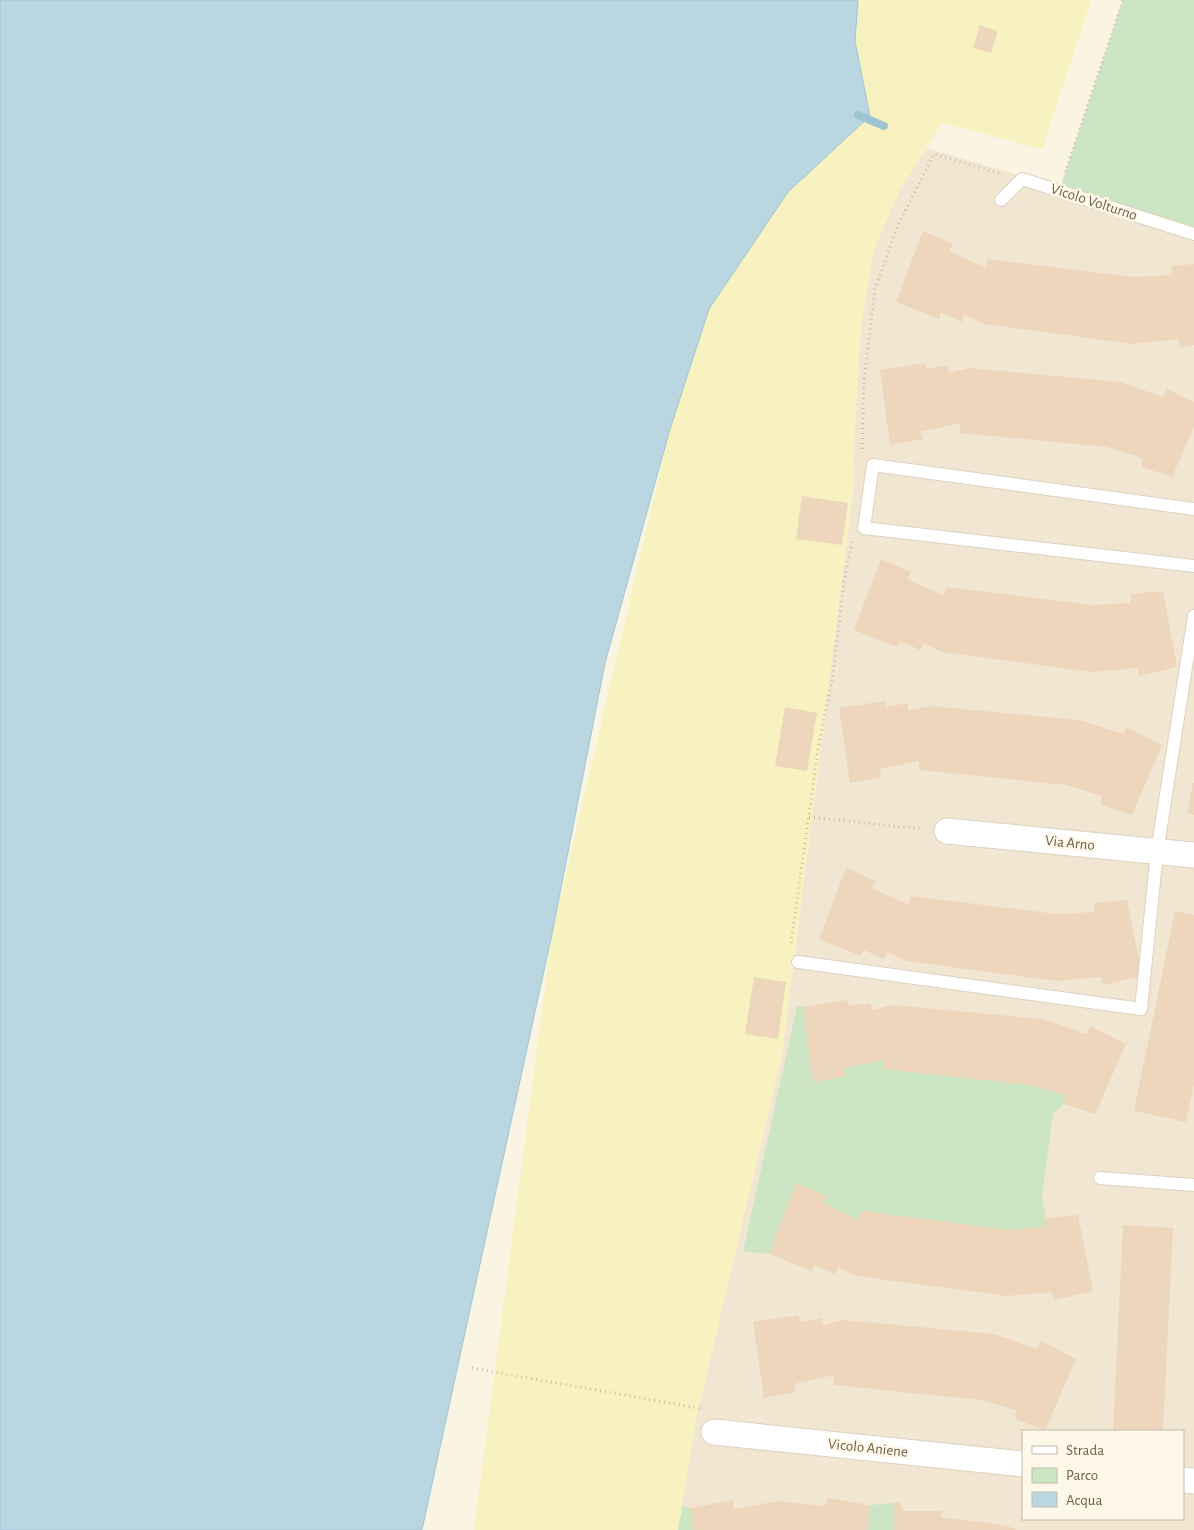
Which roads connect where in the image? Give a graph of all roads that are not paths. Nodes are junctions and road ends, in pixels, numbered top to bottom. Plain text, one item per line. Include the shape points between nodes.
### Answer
1 (1000, 200) dead end
2 (1194, 234) edge
3 (1194, 508) edge
4 (1194, 566) edge
5 (1194, 616) edge
6 (947, 831) road end
7 (1157, 852) junction
8 (1194, 855) edge
9 (798, 962) dead end
10 (1100, 1178) dead end
11 (1194, 1185) edge
12 (710, 1421) road end
13 (1022, 1464) edge

1 - 2 lane, Vicolo Volturno via 1022,179
3 - 4 lane via 873,465 864,528
5 - 7 lane
6 - 7 street, Via Arno
7 - 8 street, Via Arno
7 - 9 lane via 1141,1009
10 - 11 lane
12 - 13 street, Vicolo Aniene

